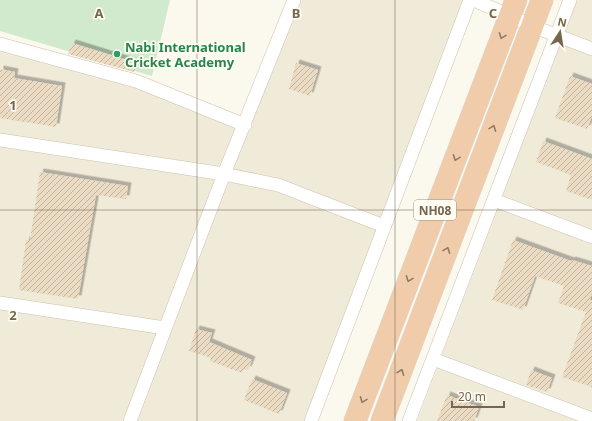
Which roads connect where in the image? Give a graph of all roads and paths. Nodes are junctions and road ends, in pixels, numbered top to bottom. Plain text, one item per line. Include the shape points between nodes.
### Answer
1 (294, 0) edge
2 (470, 0) edge
3 (474, 0) edge
4 (542, 0) edge
5 (570, 0) edge
6 (513, 8) edge
7 (532, 26) junction
8 (556, 35) junction
9 (0, 44) edge
10 (592, 49) edge
11 (245, 125) junction
12 (0, 140) edge
13 (224, 174) junction
14 (494, 200) junction
15 (384, 226) junction
16 (592, 237) edge
17 (0, 303) edge
18 (165, 328) junction
19 (432, 359) junction
20 (592, 419) edge
21 (130, 421) edge
22 (310, 421) edge
23 (355, 421) edge
24 (382, 421) edge
25 (409, 421) edge

1 - 11 street
2 - 15 street
3 - 6 street
4 - 7 highway, NH08
5 - 8 street
6 - 7 street
6 -> 23 highway, NH08
7 - 8 street
24 -> 7 highway, NH08
8 - 10 street
8 - 14 street
9 - 11 street via 136,82
11 - 13 street
12 - 13 street
13 - 15 street via 278,185
13 - 18 street
14 - 16 street
14 - 19 street
15 - 22 street
17 - 18 street
18 - 21 street
19 - 20 street
19 - 25 street

